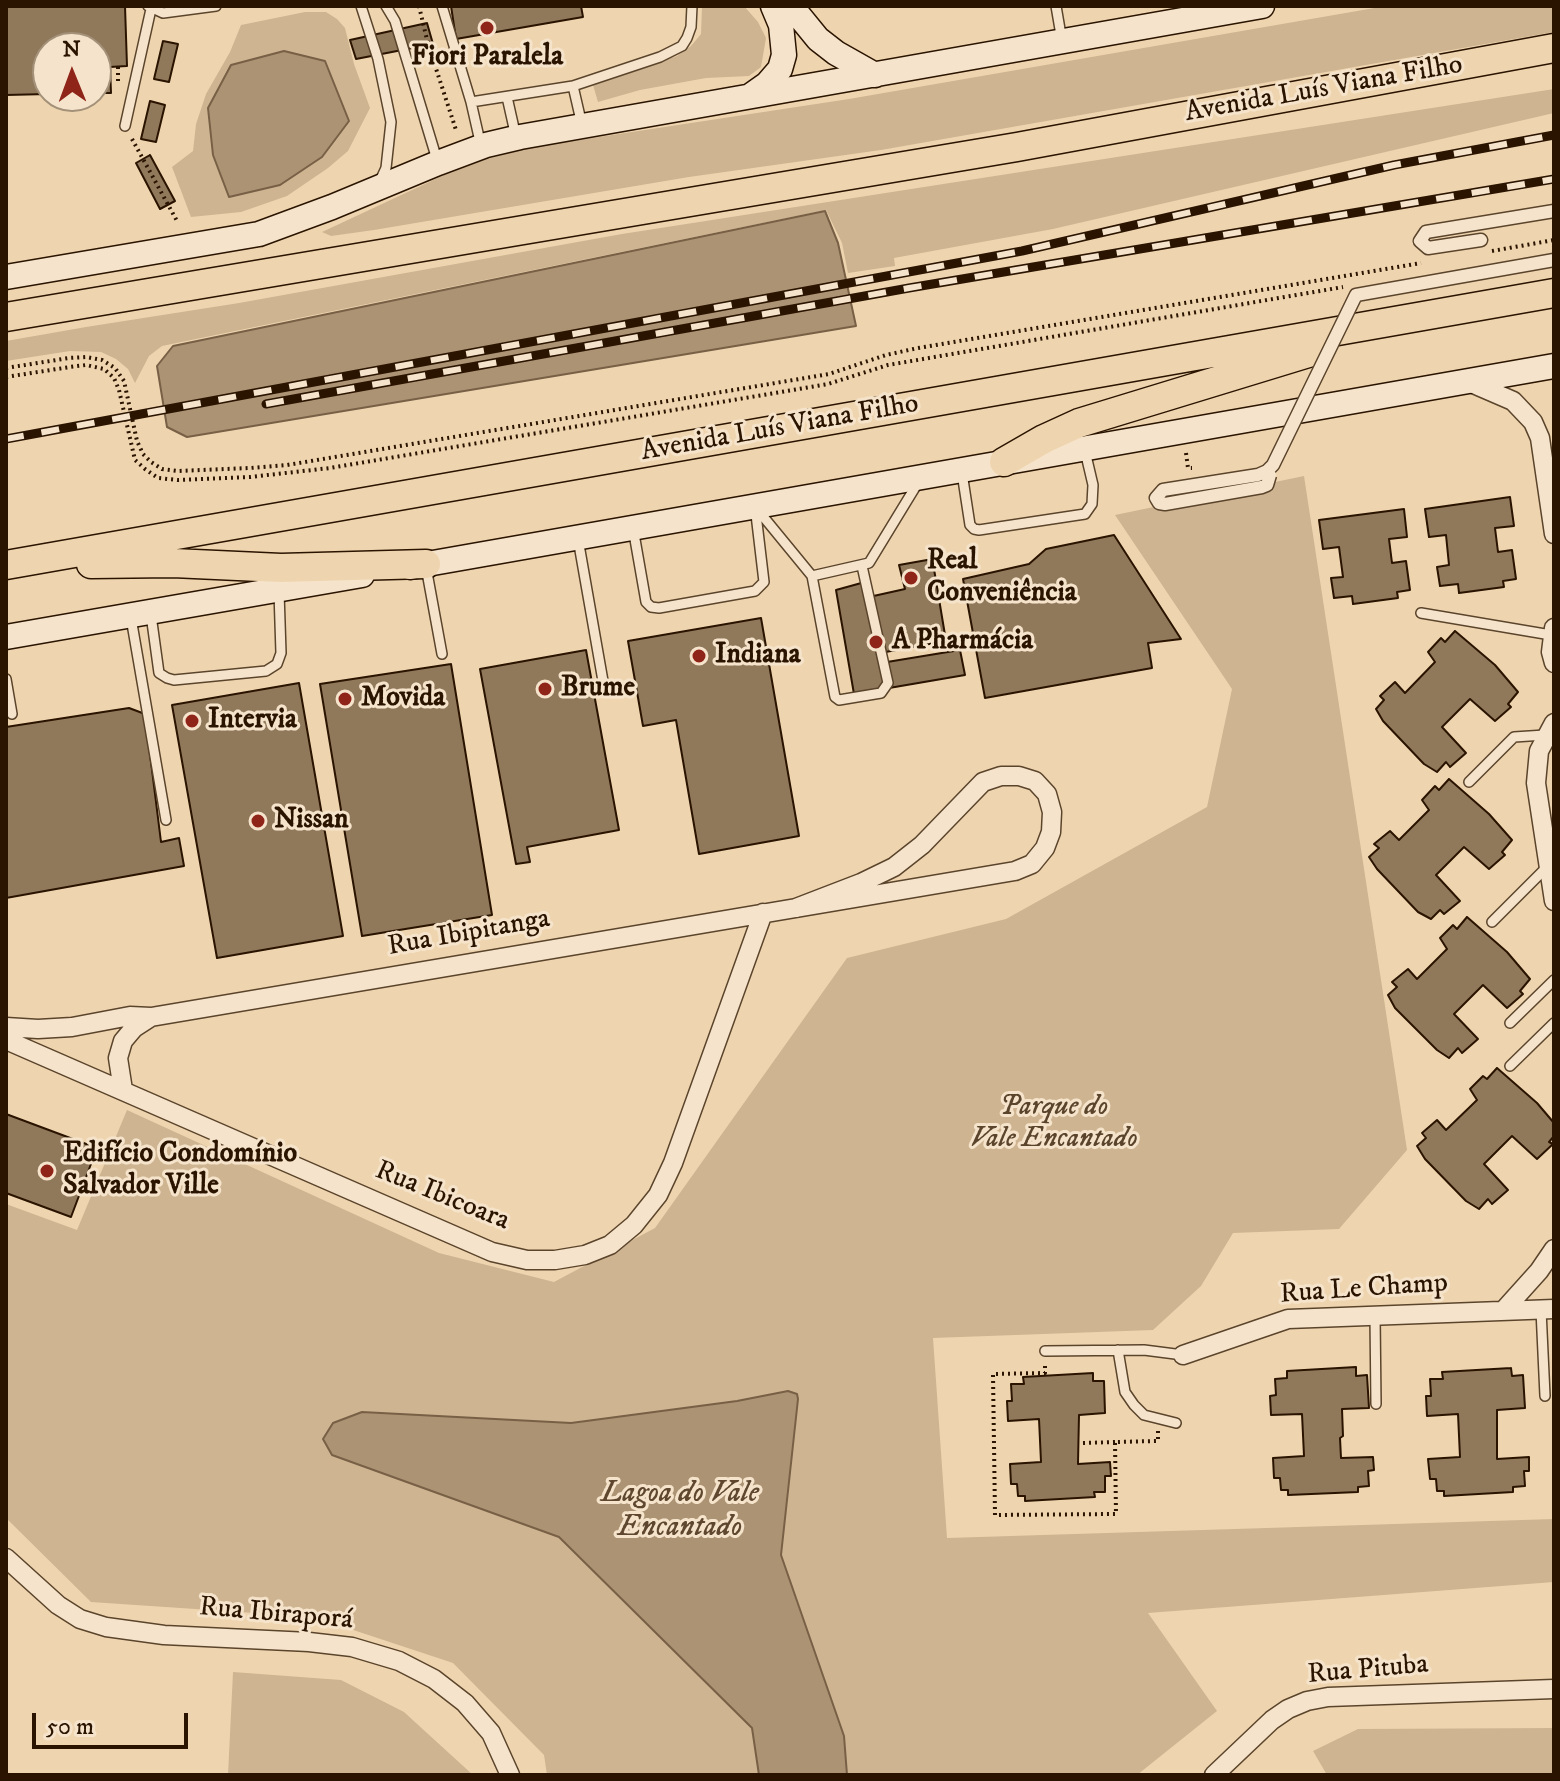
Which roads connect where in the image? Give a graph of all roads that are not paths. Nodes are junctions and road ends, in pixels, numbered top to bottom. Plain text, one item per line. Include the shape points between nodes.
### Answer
1 (216, 6) edge
2 (361, 6) edge
3 (386, 6) edge
4 (442, 6) edge
5 (692, 6) edge
6 (773, 6) edge
7 (791, 6) edge
8 (1056, 6) edge
9 (1262, 6) edge
10 (149, 8) edge
11 (1062, 41) junction
12 (1554, 48) edge
13 (875, 75) junction
14 (573, 86) junction
15 (750, 96) junction
16 (507, 97) junction
17 (471, 102) junction
18 (582, 125) junction
19 (125, 126) dead end
20 (516, 138) junction
21 (481, 147) junction
22 (438, 163) junction
23 (376, 189) junction
24 (1554, 211) edge
25 (1481, 240) dead end
26 (1554, 260) edge
27 (6, 277) edge
28 (1554, 293) edge
29 (1447, 312) junction
30 (6, 317) edge
31 (1554, 366) edge
32 (1467, 381) junction
33 (1547, 433) edge
34 (1085, 448) junction
35 (1004, 462) junction
36 (961, 470) junction
37 (1270, 475) dead end
38 (921, 477) junction
39 (755, 506) junction
40 (1553, 510) edge
41 (633, 528) junction
42 (1554, 534) edge
43 (578, 537) junction
44 (426, 564) junction
45 (6, 565) edge
46 (862, 566) junction
47 (812, 576) junction
48 (279, 589) junction
49 (141, 613) junction
50 (1421, 613) dead end
51 (1553, 631) edge
52 (6, 637) edge
53 (442, 654) dead end
54 (1554, 663) edge
55 (6, 679) edge
56 (603, 681) dead end
57 (12, 714) dead end
58 (1550, 729) edge
59 (1469, 782) dead end
60 (166, 820) dead end
61 (1549, 865) junction
62 (1554, 901) edge
63 (796, 908) junction
64 (763, 913) junction
65 (1492, 922) dead end
66 (1554, 980) edge
67 (151, 1017) junction
68 (1510, 1023) dead end
69 (1554, 1023) edge
70 (6, 1027) edge
71 (6, 1040) edge
72 (1510, 1066) dead end
73 (123, 1090) junction
74 (1554, 1249) edge
75 (1548, 1310) edge
76 (1503, 1311) junction
77 (1375, 1314) junction
78 (1118, 1350) junction
79 (1045, 1351) road end
80 (1183, 1355) joint
81 (1545, 1396) dead end
82 (1376, 1404) dead end
83 (1176, 1423) dead end
84 (6, 1558) edge
85 (1554, 1689) edge
86 (510, 1775) edge
87 (1214, 1775) edge

1 - 10 lane via 163,13
2 - 23 lane via 391,122 386,168
3 - 22 lane
4 - 17 lane
5 - 14 lane via 691,27 682,46
6 - 15 main road via 784,55 780,69
7 - 13 main road via 818,39
8 - 11 lane
9 - 11 main road
10 - 19 lane
11 - 13 main road
12 - 30 highway, Avenida Luís Viana Filho via 1017,147
13 - 15 main road
14 - 16 lane
14 - 18 lane
15 - 18 main road
16 - 17 lane
16 - 20 lane
17 - 21 lane
18 - 20 main road
20 - 21 main road
21 - 22 main road
22 - 23 main road
23 - 27 main road via 259,234
24 - 25 street via 1426,232 1420,241 1428,248
26 - 37 street, bridge via 1356,295 1273,465 1258,475 1163,490 1156,498 1165,504 1262,487
28 - 29 highway, Avenida Luís Viana Filho
29 - 35 highway via 1079,423
29 - 45 highway, Avenida Luís Viana Filho
31 - 32 main road
32 - 33 street via 1513,401
32 - 34 main road
33 - 40 street
34 - 35 main road
34 - 36 lane via 1093,485 1092,504 1085,514 974,529
35 - 36 main road
36 - 38 main road
38 - 39 main road
38 - 46 lane via 873,559
39 - 41 main road
39 - 41 lane via 764,582 755,591 651,607
39 - 47 lane
40 - 42 street
41 - 43 main road
43 - 44 main road
43 - 56 lane
44 - 45 highway
44 - 48 main road
44 - 53 lane
46 - 47 lane
46 - 47 lane via 888,683 881,693 835,697
48 - 49 main road
48 - 49 lane via 281,653 266,671 167,678 159,673
49 - 52 main road
49 - 60 lane
50 - 51 lane
51 - 54 street
55 - 57 lane
58 - 59 lane via 1514,737
58 - 61 street via 1539,751 1536,783
61 - 62 street
61 - 65 lane
63 - 63 street, Rua Ibipitanga via 1032,864 1051,832 1047,794 1035,781 1019,776 983,782 894,867
63 - 64 street, Rua Ibipitanga
64 - 67 street, Rua Ibipitanga
64 - 73 street, Rua Ibicoara via 658,1195 610,1245 585,1255 527,1260 492,1252
66 - 68 lane
67 - 70 street, Rua Ibipitanga via 72,1027
67 - 73 street via 123,1041 118,1058
69 - 72 lane
71 - 73 street, Rua Ibicoara
74 - 76 street
75 - 76 street, Rua Le Champ
75 - 81 lane
76 - 77 street, Rua Le Champ
77 - 80 street, Rua Le Champ via 1288,1319
77 - 82 lane
78 - 79 lane
78 - 80 lane
78 - 83 lane via 1125,1392 1144,1415
84 - 86 street, Rua Ibiraporá via 58,1605 106,1627 309,1642 399,1661 465,1703 491,1733
85 - 87 street, Rua Pituba via 1307,1701 1272,1720

